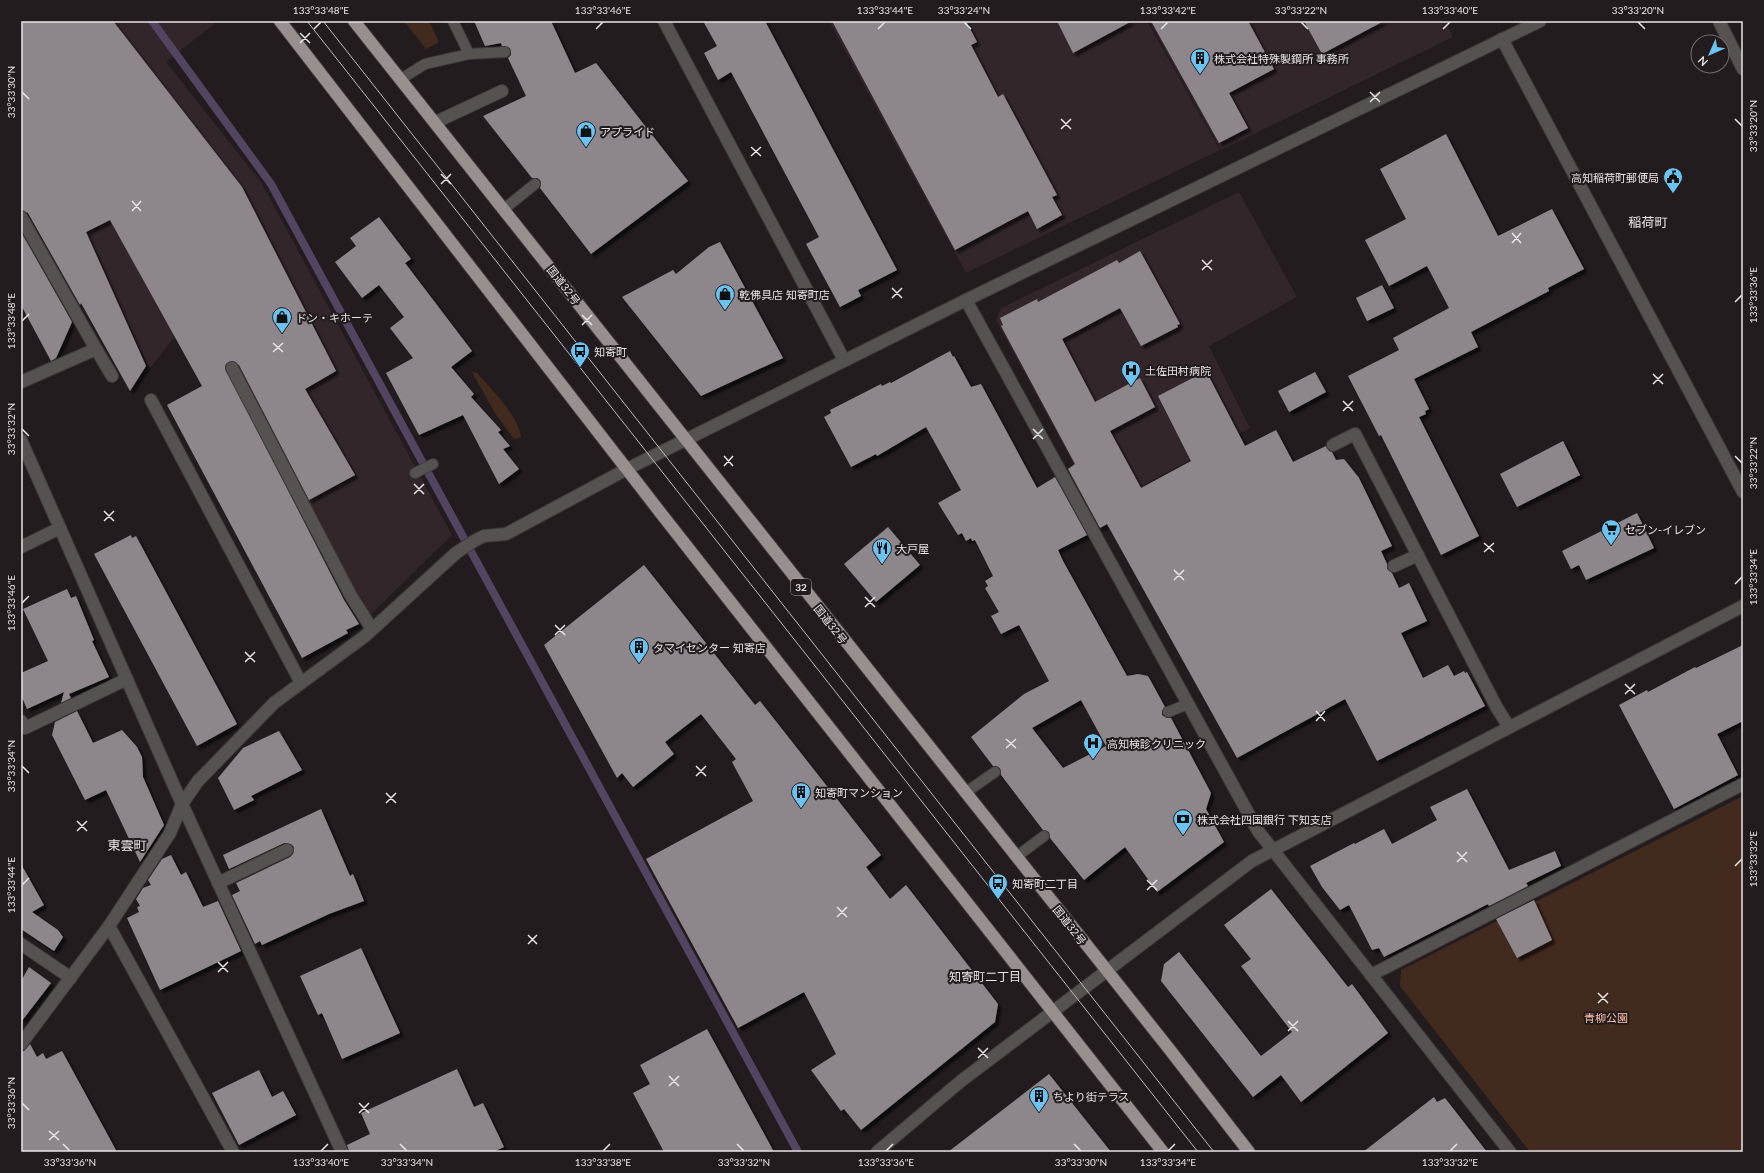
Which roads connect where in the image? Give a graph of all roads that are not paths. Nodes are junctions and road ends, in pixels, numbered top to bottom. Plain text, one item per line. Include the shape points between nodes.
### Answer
1 (280, 21) edge
2 (354, 21) edge
3 (453, 21) edge
4 (664, 21) edge
5 (1540, 21) edge
6 (1719, 21) edge
7 (1502, 39) junction
8 (505, 52) dead end
9 (469, 54) junction
10 (1743, 69) edge
11 (401, 80) junction
12 (502, 91) dead end
13 (436, 122) junction
14 (535, 184) dead end
15 (504, 209) junction
16 (21, 217) edge
17 (966, 300) junction
18 (96, 349) junction
19 (844, 360) junction
20 (232, 368) dead end
21 (112, 376) dead end
22 (21, 382) edge
23 (151, 400) dead end
24 (684, 439) junction
25 (21, 440) edge
26 (1333, 445) dead end
27 (433, 464) dead end
28 (627, 468) junction
29 (415, 474) dead end
30 (1743, 492) edge
31 (60, 528) junction
32 (21, 547) edge
33 (1418, 555) junction
34 (1394, 566) dead end
35 (1743, 606) edge
36 (372, 629) junction
37 (127, 679) junction
38 (301, 683) junction
39 (1188, 704) junction
40 (1168, 712) dead end
41 (21, 721) edge
42 (1509, 727) junction
43 (995, 772) dead end
44 (1743, 784) edge
45 (965, 793) junction
46 (182, 804) junction
47 (1044, 836) dead end
48 (287, 850) dead end
49 (1272, 850) junction
50 (1016, 857) junction
51 (218, 883) junction
52 (109, 926) junction
53 (21, 944) edge
54 (1106, 971) junction
55 (1371, 975) junction
56 (71, 978) junction
57 (1051, 1012) junction
58 (21, 1044) edge
59 (232, 1152) edge
60 (342, 1152) edge
61 (877, 1152) edge
62 (1163, 1152) edge
63 (1249, 1152) edge
64 (1510, 1152) edge

1 - 28 highway
2 - 11 highway, 国道32号 / 32
3 - 9 lane
4 - 19 street
5 - 7 street
6 - 10 street
7 - 17 street
7 - 30 street
8 - 9 lane
9 - 11 lane via 425,64
11 - 13 highway, 国道32号 / 32
12 - 13 street
13 - 15 highway, 国道32号 / 32
14 - 15 lane
15 - 24 highway, 国道32号 / 32
16 - 18 street
17 - 19 street
17 - 39 street
18 - 21 street
18 - 22 street
19 - 24 street
20 - 36 street via 351,596
23 - 38 street
24 - 28 street
24 - 45 highway, 国道32号 / 32
25 - 31 street
26 - 33 street via 1355,434
27 - 29 lane
28 - 36 street via 506,534 484,536 456,552
28 - 57 highway
31 - 32 street
31 - 37 street
33 - 34 street
33 - 42 street
35 - 42 street
36 - 38 street
37 - 41 street via 25,728
37 - 46 street
38 - 46 street via 274,703 198,781
39 - 40 lane
39 - 49 street via 1258,831
42 - 49 street
43 - 45 lane
44 - 55 street
45 - 50 highway, 国道32号 / 32
46 - 51 street
46 - 52 street via 170,833
47 - 50 lane
48 - 51 street
49 - 54 street via 1252,861
49 - 55 street
50 - 54 highway, 国道32号 / 32
51 - 60 street
52 - 56 street
52 - 59 street
53 - 56 street
54 - 57 street
54 - 63 highway, 国道32号 / 32
55 - 64 street
56 - 58 street
57 - 61 street via 961,1080
57 - 62 highway

